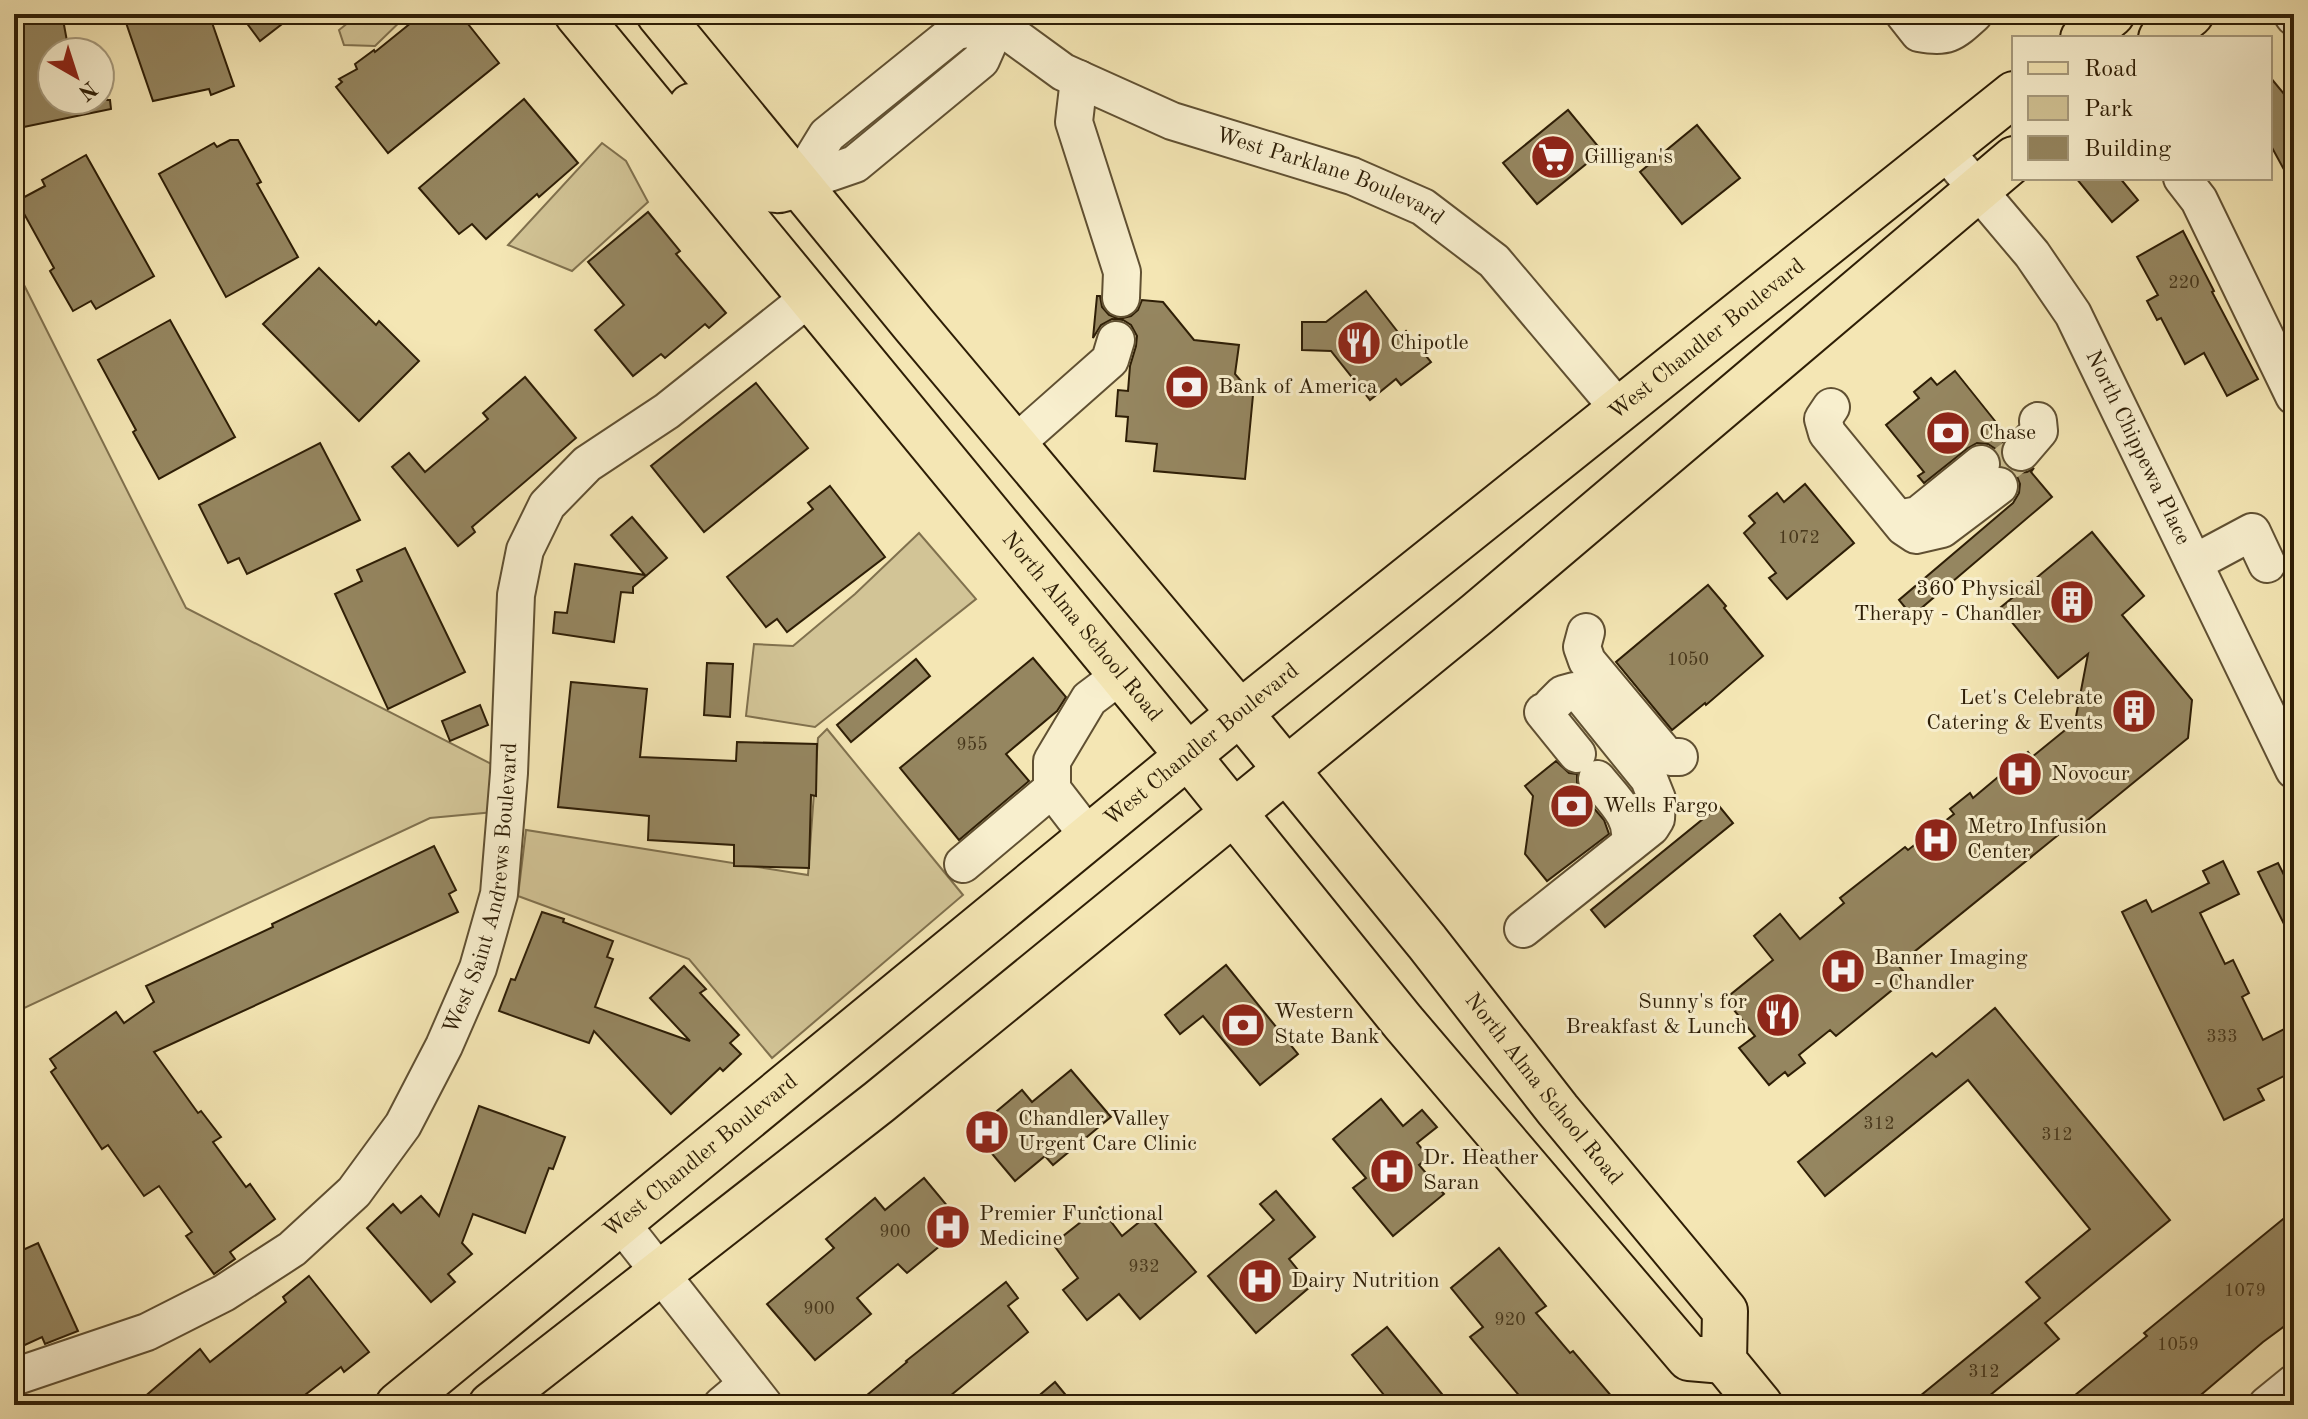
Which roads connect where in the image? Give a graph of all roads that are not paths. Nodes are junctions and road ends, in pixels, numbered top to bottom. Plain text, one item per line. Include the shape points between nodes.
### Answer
1 (659, 14) edge
2 (1904, 14) edge
3 (1974, 14) edge
4 (2112, 14) edge
5 (2191, 14) edge
6 (992, 19) edge
7 (590, 30) edge
8 (2085, 36) edge
9 (2164, 36) edge
10 (1079, 79) junction
11 (2012, 96) edge
12 (1945, 151) junction
13 (2012, 161) edge
14 (2184, 180) edge
15 (797, 184) junction
16 (1977, 190) junction
17 (810, 297) junction
18 (1121, 298) dead end
19 (1116, 340) dead end
20 (2294, 396) edge
21 (1831, 407) dead end
22 (1619, 409) junction
23 (1015, 444) junction
24 (1990, 475) tunnel mouth
25 (2194, 563) junction
26 (2267, 564) dead end
27 (1586, 632) dead end
28 (1121, 675) junction
29 (1240, 713) junction
30 (1188, 756) junction
31 (1679, 757) dead end
32 (1285, 769) junction
33 (2294, 770) edge
34 (1052, 789) junction
35 (1233, 812) junction
36 (1639, 836) junction
37 (1089, 837) junction
38 (963, 864) dead end
39 (1523, 929) dead end
40 (620, 1222) junction
41 (659, 1272) junction
42 (1724, 1361) junction
43 (14, 1377) edge
44 (2294, 1383) edge
45 (744, 1398) edge
46 (1754, 1403) edge
47 (398, 1405) edge
48 (491, 1405) edge
49 (2267, 1405) edge

1 - 15 main road, North Alma School Road
2 - 3 street via 1919,33 1942,36
4 - 8 main road
5 - 9 main road
6 - 10 street, West Parklane Boulevard
6 - 15 street via 981,60 855,164
7 - 15 main road via 687,102 756,182 779,192
7 - 17 main road, North Alma School Road
10 - 18 street via 1074,122 1122,272
10 - 22 street, West Parklane Boulevard via 1172,121 1352,176 1423,207 1494,261
11 - 12 main road, West Chandler Boulevard
12 - 16 street, North Chippewa Place
12 - 22 main road, West Chandler Boulevard
13 - 16 main road
14 - 20 street via 2199,200
15 - 23 main road, North Alma School Road
16 - 25 street, North Chippewa Place via 2032,254 2073,314
16 - 32 main road via 1477,614
17 - 28 main road, North Alma School Road
17 - 43 street, West Saint Andrews Boulevard via 667,411 587,464 547,505 525,550 516,595 499,894 478,968 444,1046 403,1125 354,1192 292,1249 224,1293 147,1332
19 - 23 street via 1110,360
21 - 24 street via 1823,419 1827,433 1903,525
22 - 29 main road, West Chandler Boulevard
23 - 29 main road, North Alma School Road
25 - 26 street via 2252,532
25 - 33 street, North Chippewa Place
27 - 31 street via 1582,647 1587,661 1664,753
28 - 30 main road, North Alma School Road
28 - 34 street via 1089,699 1052,761
29 - 30 main road, West Chandler Boulevard
29 - 32 main road, North Alma School Road
30 - 35 main road, North Alma School Road
30 - 37 main road, West Chandler Boulevard
32 - 35 main road
32 - 42 main road, North Alma School Road via 1725,1311
34 - 37 street
34 - 38 street
35 - 41 main road via 879,1102
35 - 42 main road, North Alma School Road via 1403,1022 1689,1358
36 - 36 street via 1631,836 1628,819 1596,760 1552,705 1574,691 1649,779 1657,799 1656,819
36 - 39 street
37 - 40 main road, West Chandler Boulevard
40 - 41 street
40 - 47 main road, West Chandler Boulevard
41 - 45 street
41 - 48 main road
42 - 46 main road
44 - 49 street

